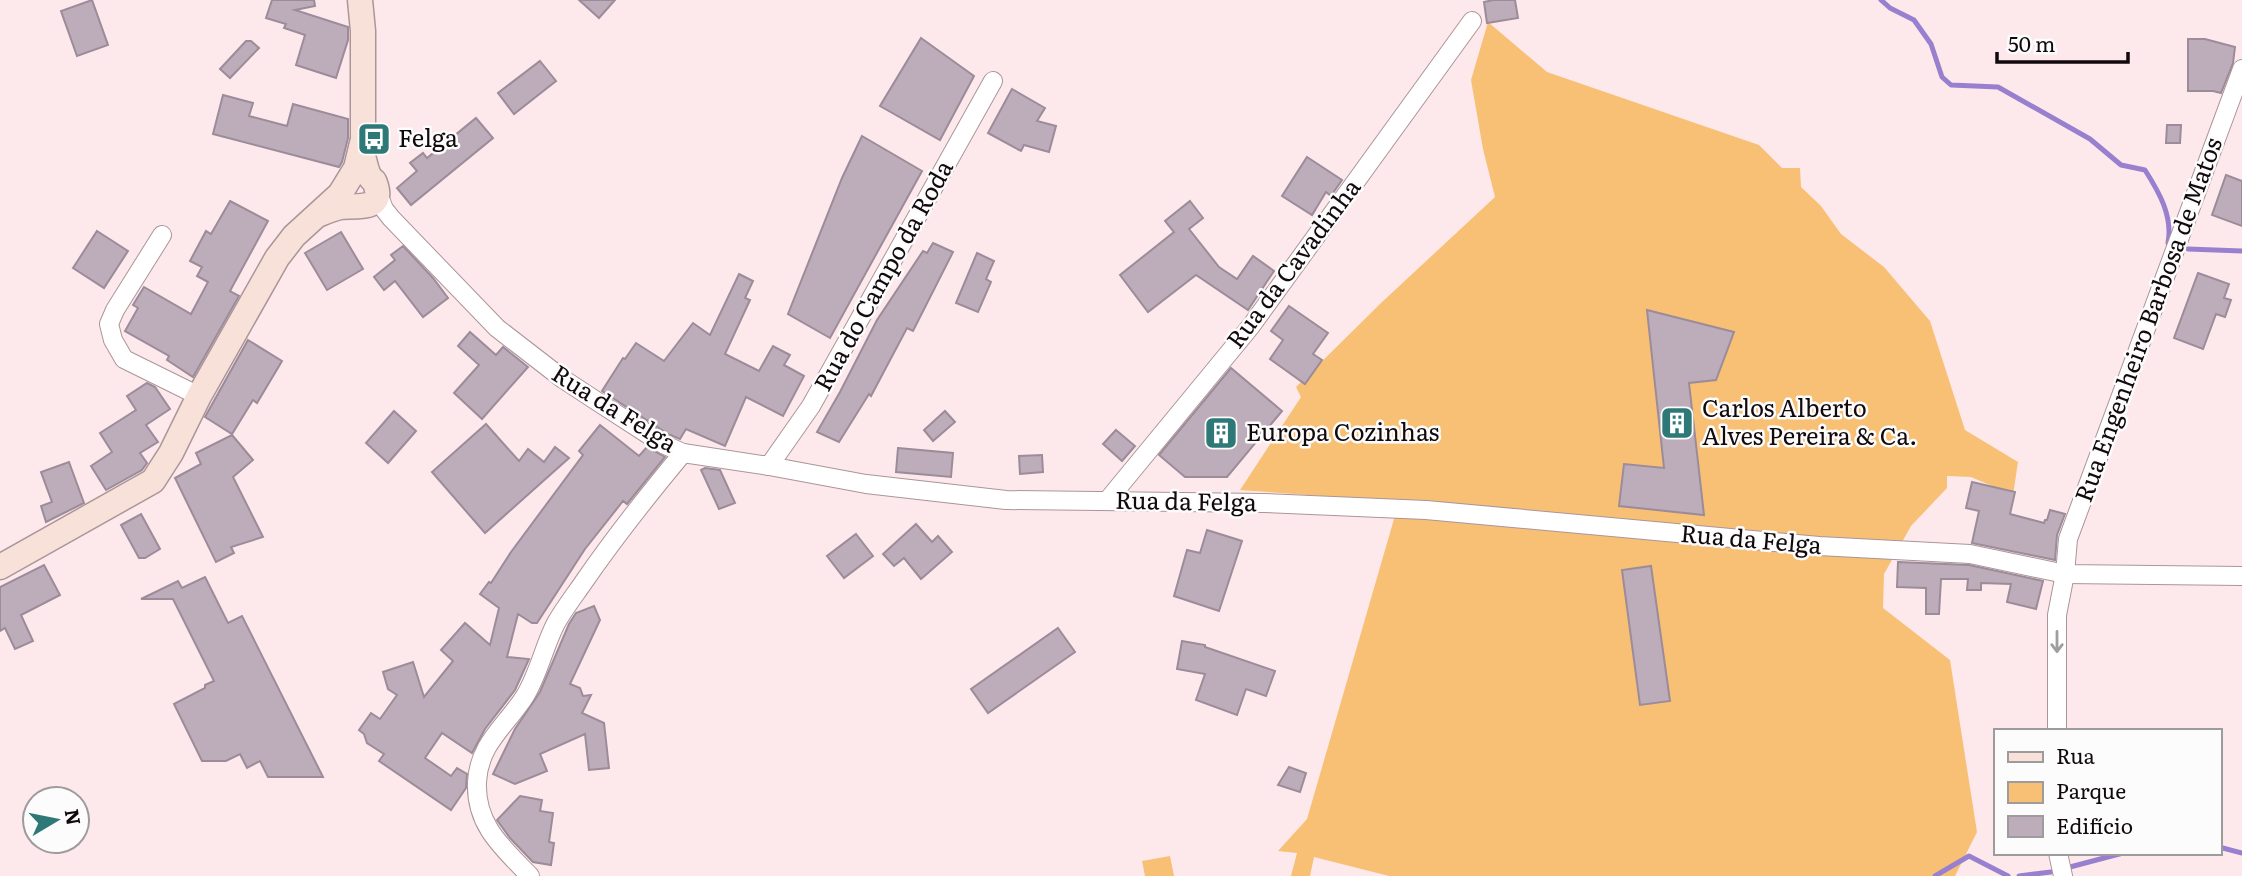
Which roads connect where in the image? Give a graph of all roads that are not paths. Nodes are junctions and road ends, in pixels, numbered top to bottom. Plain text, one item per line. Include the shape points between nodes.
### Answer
1 (360, 0) edge
2 (1472, 21) dead end
3 (2242, 69) edge
4 (993, 81) dead end
5 (359, 191) junction
6 (162, 235) dead end
7 (199, 396) junction
8 (683, 453) junction
9 (769, 466) junction
10 (1107, 501) junction
11 (0, 567) edge
12 (2065, 574) junction
13 (2242, 576) edge
14 (2057, 729) edge
15 (2058, 855) edge
16 (530, 876) edge
17 (2063, 876) edge

1 - 5 street
2 - 10 street, Rua da Cavadinha via 1251,326
3 - 12 street, Rua Engenheiro Barbosa de Matos via 2068,539
4 - 9 street, Rua do Campo da Roda via 811,406
5 - 7 street via 294,236
5 - 8 street, Rua da Felga via 497,328 590,396
6 - 7 street via 109,324 124,359
7 - 11 street via 153,481
8 - 9 street, Rua da Felga
8 - 16 street via 616,535 556,624 525,696 481,756 478,804 490,834
9 - 10 street, Rua da Felga via 866,484 980,497
10 - 12 street, Rua da Felga via 1426,510 1819,546 1970,554
12 - 13 street, Rua da Felga
12 -> 14 street, Rua Engenheiro Barbosa de Matos via 2057,615
15 - 17 street

